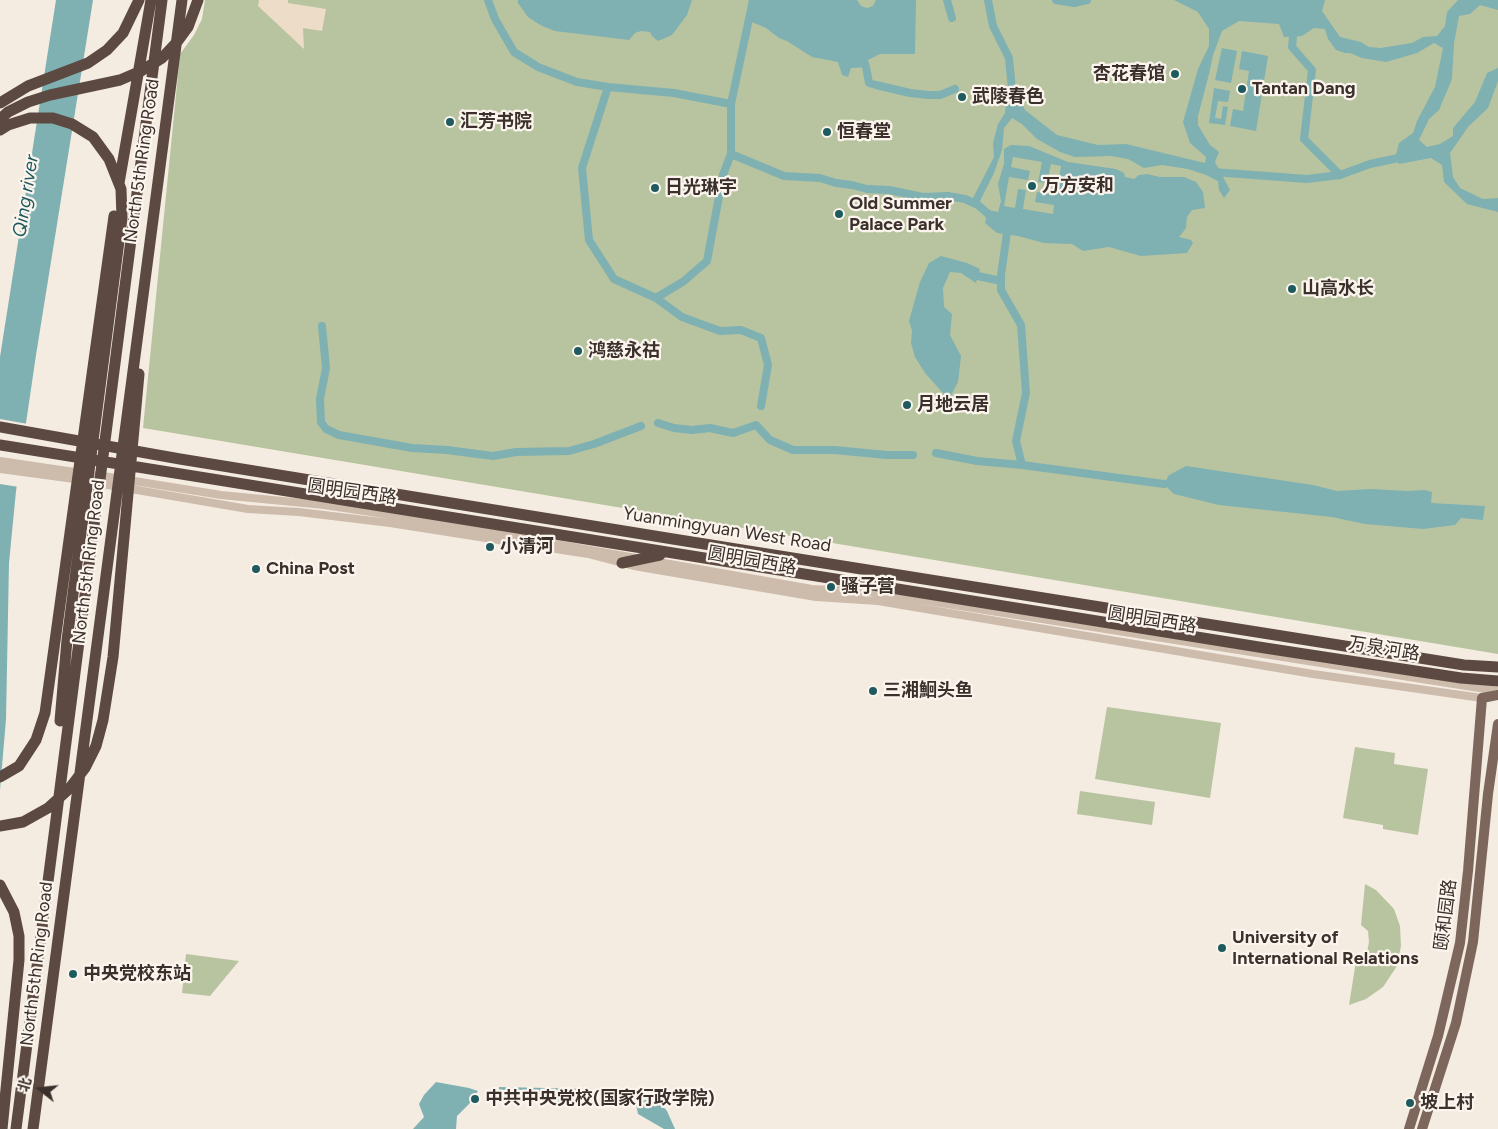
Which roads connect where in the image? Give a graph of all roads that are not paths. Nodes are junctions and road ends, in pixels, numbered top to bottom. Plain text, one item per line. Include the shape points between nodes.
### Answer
1 (139, 0) edge
2 (151, 0) edge
3 (162, 0) edge
4 (182, 0) edge
5 (198, 0) edge
6 (0, 103) edge
7 (0, 119) edge
8 (0, 130) edge
9 (152, 215) junction
10 (0, 427) edge
11 (0, 445) edge
12 (0, 461) edge
13 (0, 469) edge
14 (158, 489) junction
15 (185, 494) junction
16 (670, 553) junction
17 (641, 558) junction
18 (622, 563) junction
19 (1265, 648) joint
20 (1498, 667) edge
21 (1498, 681) edge
22 (1498, 693) edge
23 (1482, 698) junction
24 (1498, 699) edge
25 (1498, 724) edge
26 (0, 777) edge
27 (0, 826) edge
28 (50, 855) junction
29 (0, 886) edge
30 (2, 1129) edge
31 (16, 1129) edge
32 (33, 1129) edge
33 (1409, 1129) edge
34 (1422, 1129) edge

1 - 6 highway via 124,33 107,50 88,63 28,86
2 - 26 highway via 116,202 45,713 36,740 19,766
3 - 28 highway, North 5th Ring Road
4 - 9 highway, North 5th Ring Road
5 - 7 highway via 188,27 177,42 162,58 141,71 120,80 28,102
8 - 28 highway via 30,118 53,118 72,124 93,137 109,159 121,189 122,218 67,640
9 - 27 highway via 115,638 103,720 96,746 69,789 48,808 23,822
9 - 32 highway, North 5th Ring Road
10 - 20 highway, Yuanmingyuan West Road via 180,459 1269,634 1464,665
11 - 16 highway, Yuanmingyuan West Road
12 - 14 street, 圆明园西路
13 - 14 street, 圆明园西路
14 - 15 street, 圆明园西路
15 - 17 street, 圆明园西路 via 324,505
15 - 18 street, 圆明园西路 via 248,509 399,524 588,554
16 - 17 highway
16 - 19 highway, Yuanmingyuan West Road
17 - 18 highway
17 - 22 street, 圆明园西路 via 812,589 871,592
18 - 23 street, 圆明园西路 via 816,597 878,601 1313,674
19 - 21 highway, 万泉河路
22 - 23 main road
23 - 24 main road
23 - 33 main road, 颐和园路 via 1460,943 1438,1036
25 - 34 main road, 颐和园路 via 1473,942 1456,1023
28 - 31 highway, North 5th Ring Road
29 - 30 highway via 14,912 19,960

